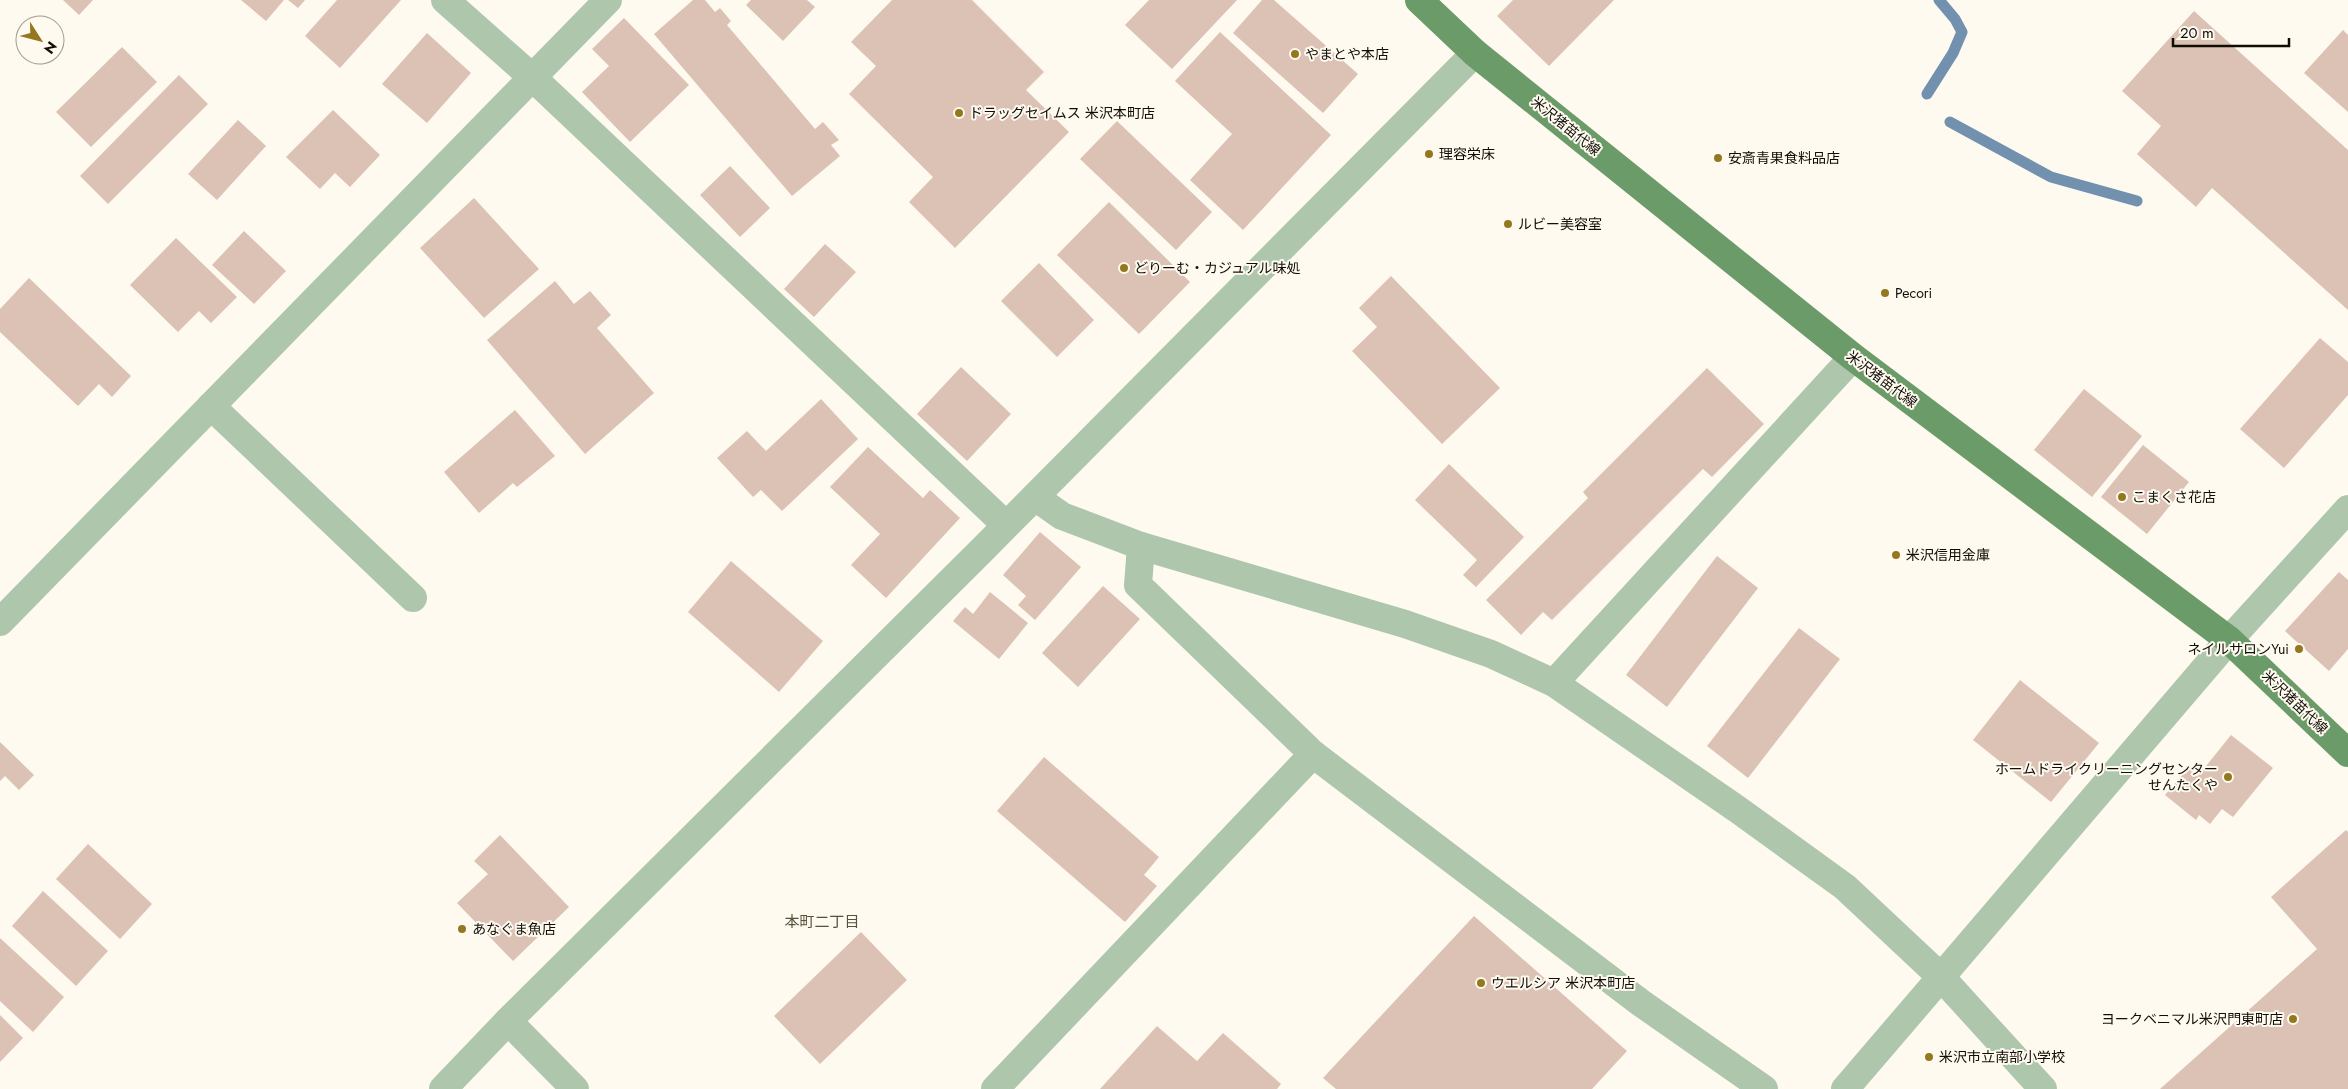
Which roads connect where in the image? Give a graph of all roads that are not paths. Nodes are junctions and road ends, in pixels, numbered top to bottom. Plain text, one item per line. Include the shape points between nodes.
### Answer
1 (445, 0) edge
2 (608, 0) edge
3 (1419, 0) edge
4 (1476, 54) junction
5 (532, 78) junction
6 (1853, 357) junction
7 (211, 406) junction
8 (1034, 496) junction
9 (2348, 509) edge
10 (1006, 525) junction
11 (1141, 546) junction
12 (413, 598) dead end
13 (0, 622) edge
14 (2229, 640) junction
15 (1554, 683) junction
16 (2348, 753) edge
17 (1313, 754) junction
18 (1941, 976) junction
19 (508, 1021) junction
20 (443, 1089) edge
21 (576, 1089) edge
22 (995, 1089) edge
23 (1764, 1089) edge
24 (1845, 1089) edge
25 (2043, 1089) edge

1 - 5 street
2 - 5 street
3 - 4 main road, 米沢猪苗代線
4 - 6 main road, 米沢猪苗代線
4 - 8 street
5 - 7 street
5 - 10 street
6 - 14 main road, 米沢猪苗代線
6 - 15 street
7 - 12 street
7 - 13 street
8 - 10 street
8 - 11 street via 1062,516
9 - 14 street
10 - 19 street
11 - 15 street via 1405,624 1491,654
11 - 17 street via 1138,585
14 - 16 main road, 米沢猪苗代線
14 - 18 street
15 - 18 street via 1844,887
17 - 22 street
17 - 23 street via 1641,1003
18 - 24 street
18 - 25 street
19 - 20 street
19 - 21 street

